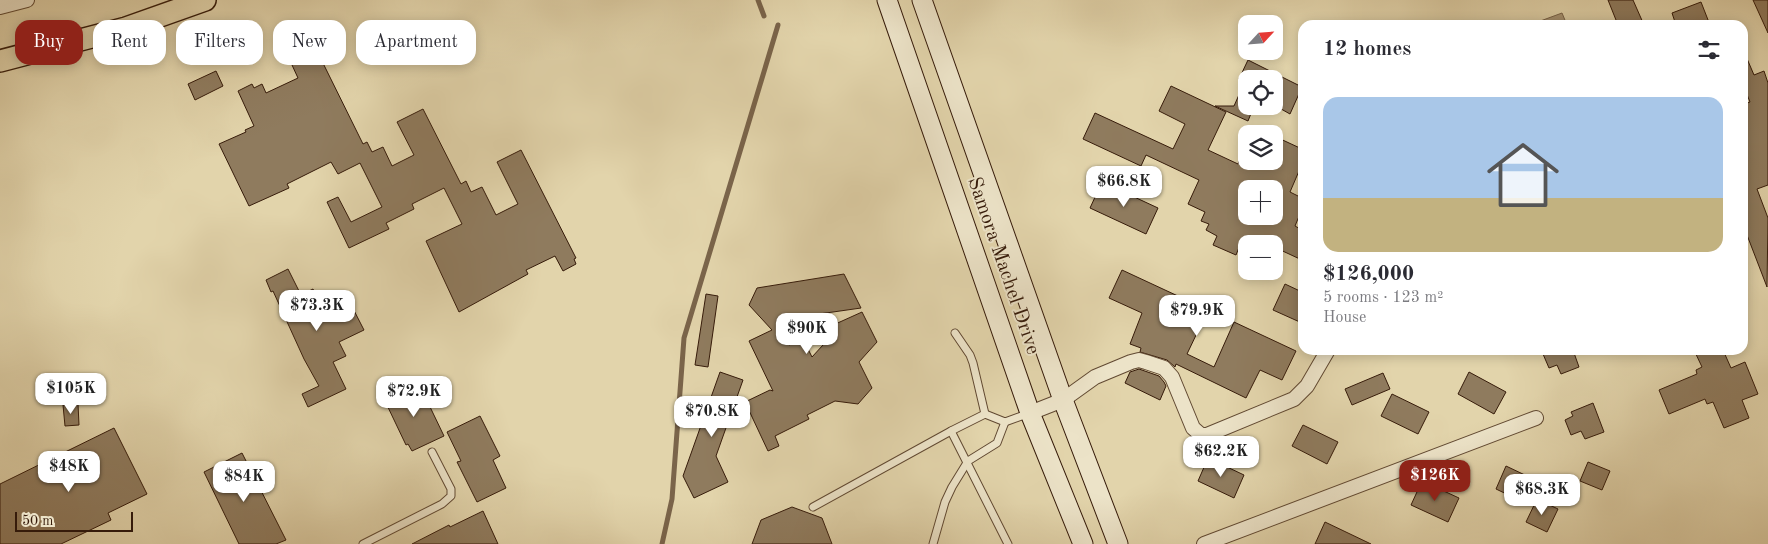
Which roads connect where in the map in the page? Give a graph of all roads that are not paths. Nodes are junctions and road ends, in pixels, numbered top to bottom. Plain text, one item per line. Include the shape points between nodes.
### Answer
1 (27, 0) edge
2 (205, 0) edge
3 (887, 0) edge
4 (922, 0) edge
5 (0, 7) edge
6 (0, 61) edge
7 (954, 333) dead end
8 (1325, 355) edge
9 (1063, 400) junction
10 (1030, 413) junction
11 (985, 414) junction
12 (1536, 418) dead end
13 (1005, 422) junction
14 (951, 431) junction
15 (432, 452) dead end
16 (968, 461) junction
17 (813, 507) dead end
18 (363, 544) edge
19 (933, 544) edge
20 (1008, 544) edge
21 (1083, 544) edge
22 (1118, 544) edge
23 (1204, 544) edge

1 - 5 street
2 - 6 main road via 126,28
3 - 10 main road, Samora Machel Drive
4 - 9 main road, Samora Machel Drive
7 - 11 lane via 970,355
8 - 9 street via 1307,386 1294,399 1207,435 1201,435 1193,428 1169,372 1139,360 1095,377
9 - 10 street
9 - 22 main road, Samora Machel Drive
10 - 13 lane
10 - 21 main road, Samora Machel Drive
11 - 13 lane
11 - 14 lane
12 - 23 street
13 - 16 lane via 997,443
14 - 16 lane
14 - 17 lane
15 - 18 lane via 451,496 442,504
16 - 19 lane via 945,502
16 - 20 lane

